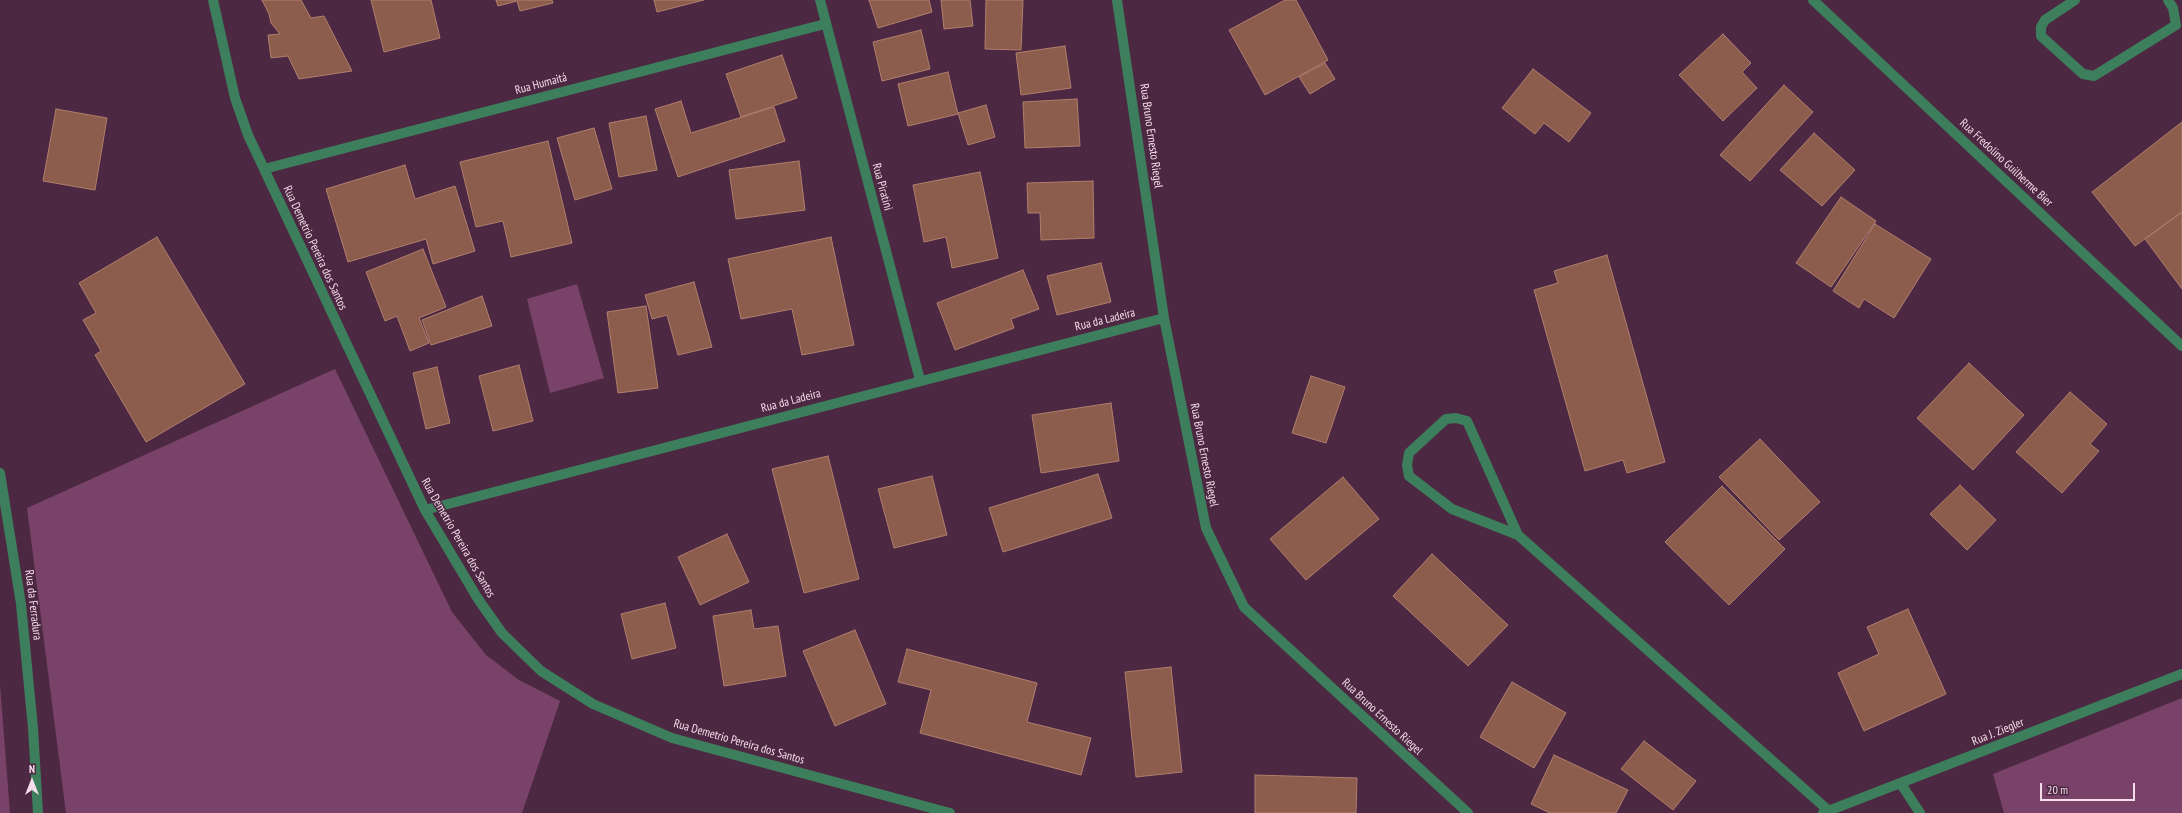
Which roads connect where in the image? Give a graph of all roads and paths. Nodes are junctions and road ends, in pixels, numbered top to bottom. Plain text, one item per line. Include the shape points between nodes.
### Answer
1 (213, 0) edge
2 (820, 0) edge
3 (1116, 0) edge
4 (1812, 0) edge
5 (2075, 0) edge
6 (2168, 0) edge
7 (825, 24) junction
8 (264, 169) junction
9 (1164, 318) junction
10 (2182, 346) edge
11 (920, 380) junction
12 (0, 473) edge
13 (425, 510) junction
14 (1518, 535) junction
15 (2182, 674) edge
16 (1901, 784) junction
17 (1826, 812) edge
18 (38, 813) edge
19 (950, 813) edge
20 (1468, 813) edge
21 (1920, 813) edge

1 - 8 street, Rua Demetrio Pereira dos Santos via 235,98
2 - 7 street, Rua Piratini
3 - 9 street, Rua Bruno Ernesto Riegel
4 - 10 street, Rua Fredolino Guilherme Bier
5 - 6 street via 2045,20 2041,27 2041,36 2083,74 2094,76 2176,25 2173,8
7 - 8 street, Rua Humaitá
7 - 11 street, Rua Piratini
8 - 13 street, Rua Demetrio Pereira dos Santos
9 - 11 street, Rua da Ladeira
9 - 20 street, Rua Bruno Ernesto Riegel via 1206,528 1244,607
11 - 13 street, Rua da Ladeira
12 - 18 street, Rua da Ferradura via 21,604
13 - 19 street, Rua Demetrio Pereira dos Santos via 478,599 502,633 541,671 593,704 672,738
14 - 14 street via 1452,509 1409,476 1408,453 1446,419 1467,421
14 - 17 street
15 - 16 street, Rua J. Ziegler
16 - 17 street, Rua J. Ziegler
16 - 21 street

